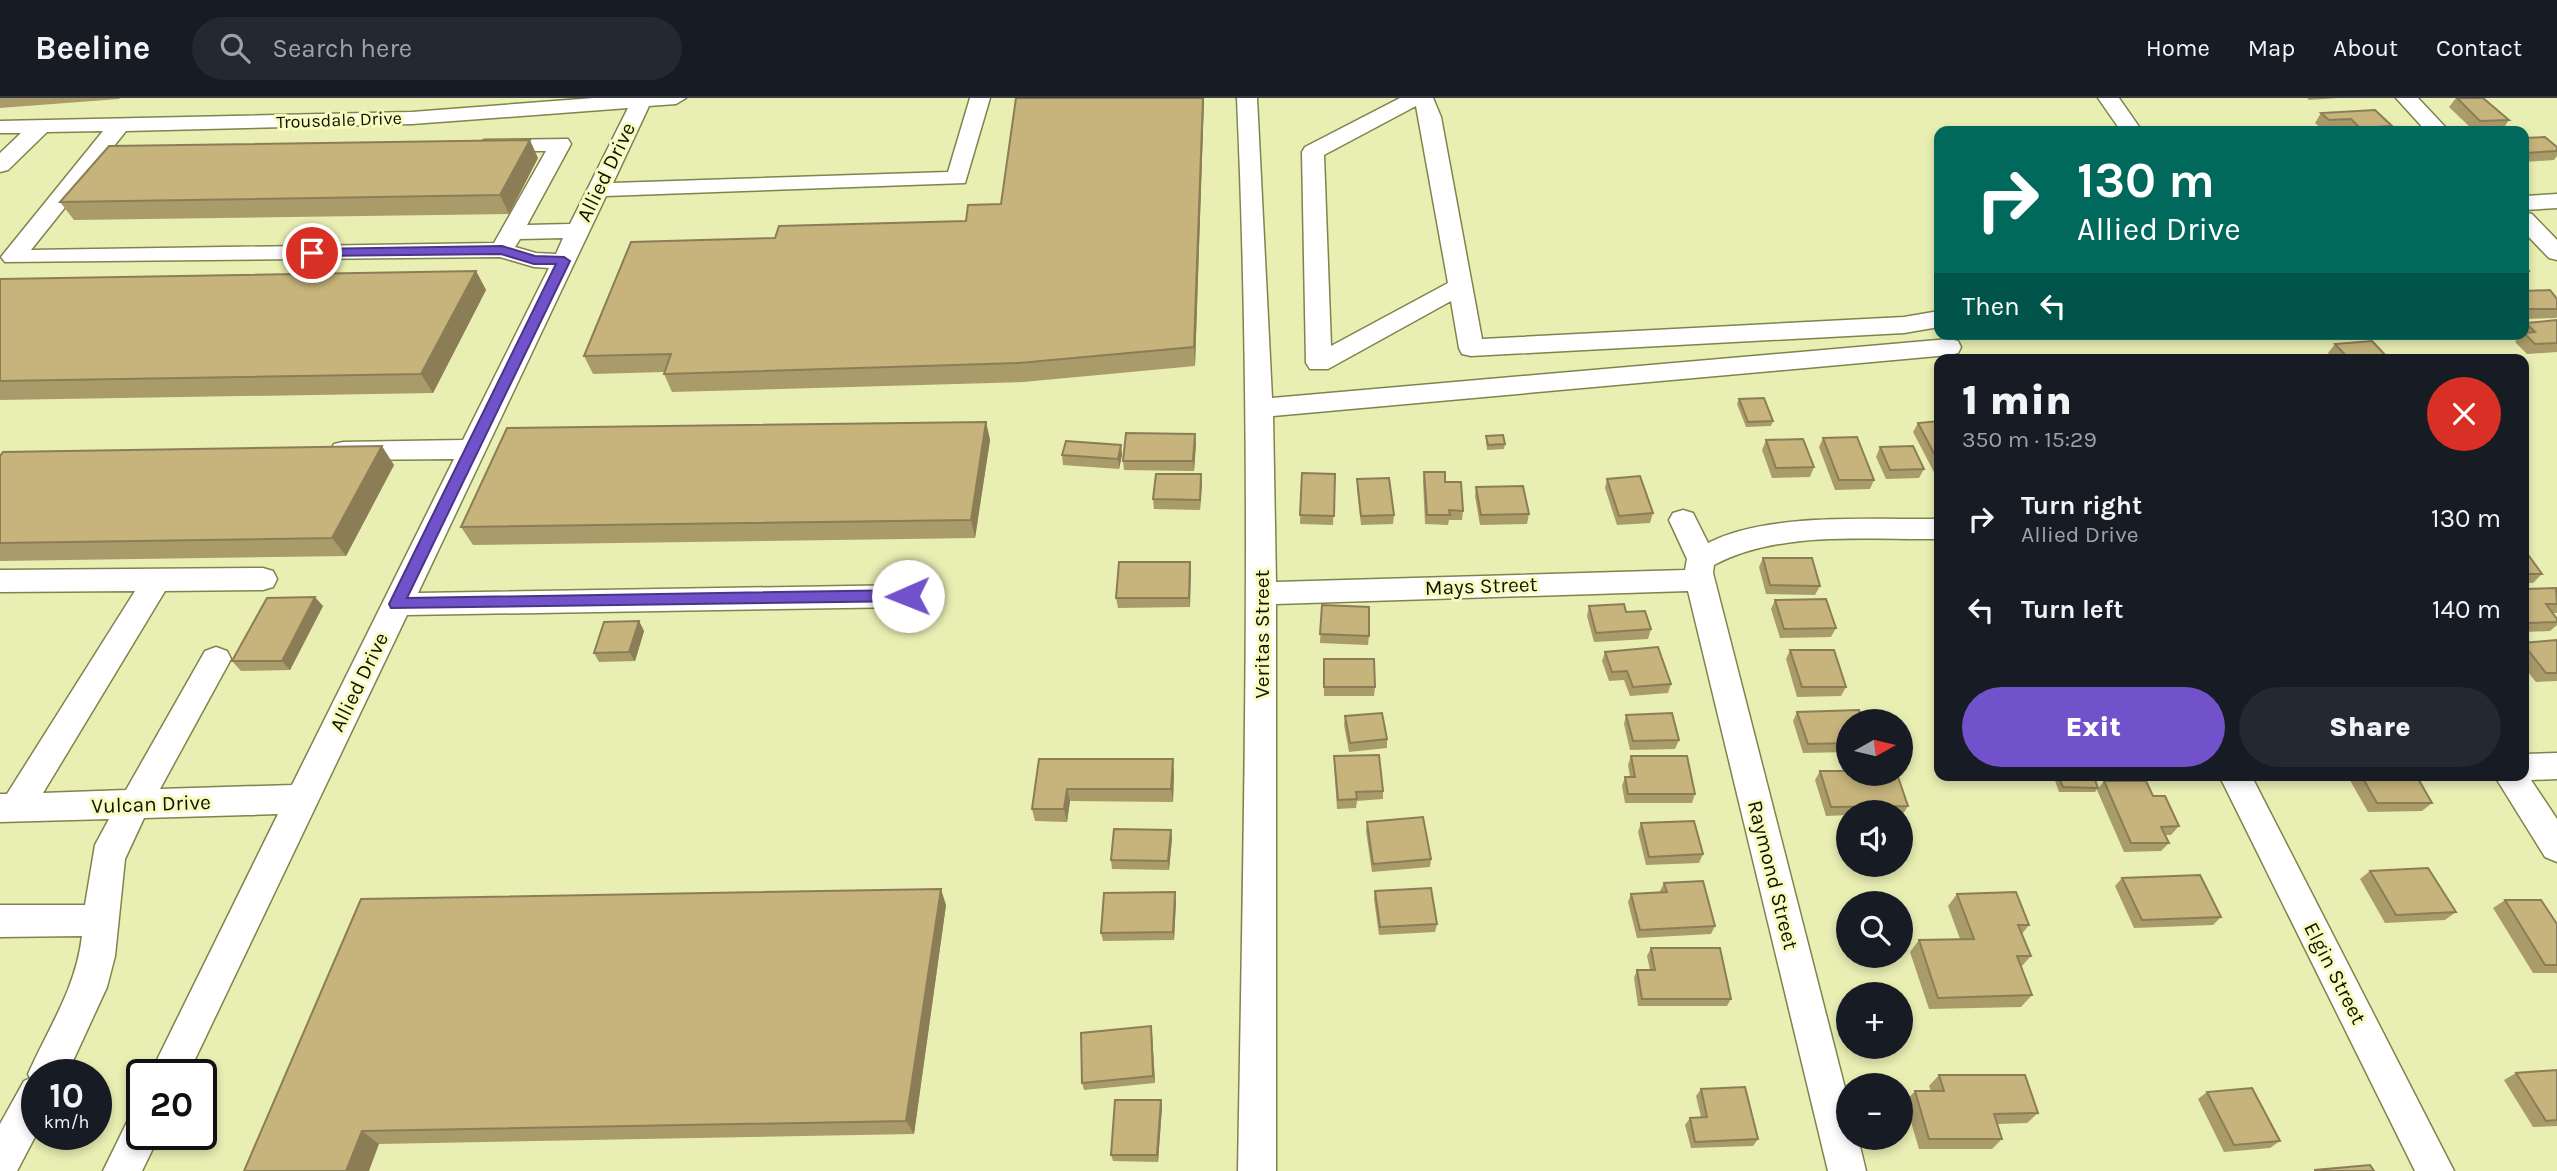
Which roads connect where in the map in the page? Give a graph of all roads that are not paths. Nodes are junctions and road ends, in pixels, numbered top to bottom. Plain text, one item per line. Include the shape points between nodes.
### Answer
1 (677, 98) edge
2 (979, 98) edge
3 (1247, 98) edge
4 (1416, 98) edge
5 (1423, 98) edge
6 (2108, 98) edge
7 (2406, 98) edge
8 (640, 102) junction
9 (540, 109) junction
10 (119, 125) junction
11 (41, 126) junction
12 (2128, 126) edge
13 (2433, 126) edge
14 (0, 127) edge
15 (522, 144) junction
16 (466, 145) edge
17 (0, 165) edge
18 (598, 190) junction
19 (2557, 201) edge
20 (2529, 203) edge
21 (2529, 224) edge
22 (578, 231) junction
23 (507, 241) junction
24 (2557, 253) edge
25 (564, 261) junction
26 (1460, 287) junction
27 (1934, 320) edge
28 (1949, 347) dead end
29 (1260, 408) junction
30 (472, 449) junction
31 (319, 451) edge
32 (1683, 520) dead end
33 (1934, 529) edge
34 (1700, 569) junction
35 (263, 579) dead end
36 (157, 580) junction
37 (0, 581) edge
38 (1262, 593) junction
39 (908, 596) dead end
40 (397, 604) junction
41 (216, 659) dead end
42 (2529, 766) edge
43 (2557, 766) edge
44 (2238, 781) edge
45 (2514, 781) edge
46 (303, 799) junction
47 (135, 804) junction
48 (8, 808) edge
49 (2557, 847) edge
50 (101, 920) junction
51 (0, 921) edge
52 (55, 1059) edge
53 (176, 1059) edge
54 (21, 1124) edge
55 (132, 1150) edge
56 (0, 1163) edge
57 (122, 1171) edge
58 (1257, 1171) edge
59 (1847, 1171) edge
60 (2435, 1171) edge

1 - 8 street, Trousdale Drive
2 - 18 street via 957,178
3 - 29 street, Veritas Street via 1258,263
4 - 26 street via 1313,152 1319,363
5 - 26 street
6 - 12 street
7 - 13 street
8 - 9 street, Trousdale Drive
8 - 18 street, Allied Drive
9 - 10 street, Trousdale Drive via 412,118
9 - 15 street
10 - 11 street, Trousdale Drive
10 - 23 street via 13,257
11 - 14 street, Trousdale Drive
11 - 17 street
15 - 16 street
15 - 23 street via 560,144
18 - 22 street, Allied Drive
19 - 20 street
21 - 24 street
22 - 23 street
22 - 25 street, Allied Drive
23 - 25 street via 534,260
25 - 30 street, Allied Drive
26 - 27 street via 1471,348
28 - 29 street
29 - 38 street, Veritas Street
30 - 31 street
30 - 40 street, Allied Drive
32 - 34 street, Raymond Street
33 - 34 street, Mays Street via 1776,535 1727,544
34 - 38 street, Mays Street
34 - 59 street, Raymond Street
35 - 36 street
36 - 37 street
36 - 48 street
38 - 58 street, Veritas Street
39 - 40 street
40 - 46 street, Allied Drive
41 - 47 street
42 - 43 street
44 - 60 street, Elgin Street
45 - 49 street
46 - 47 street, Vulcan Drive
46 - 53 street, Allied Drive
47 - 48 street, Vulcan Drive
47 - 50 street via 112,845 104,873
50 - 51 street
50 - 52 street via 96,959 76,1020
54 - 56 street
55 - 57 street

